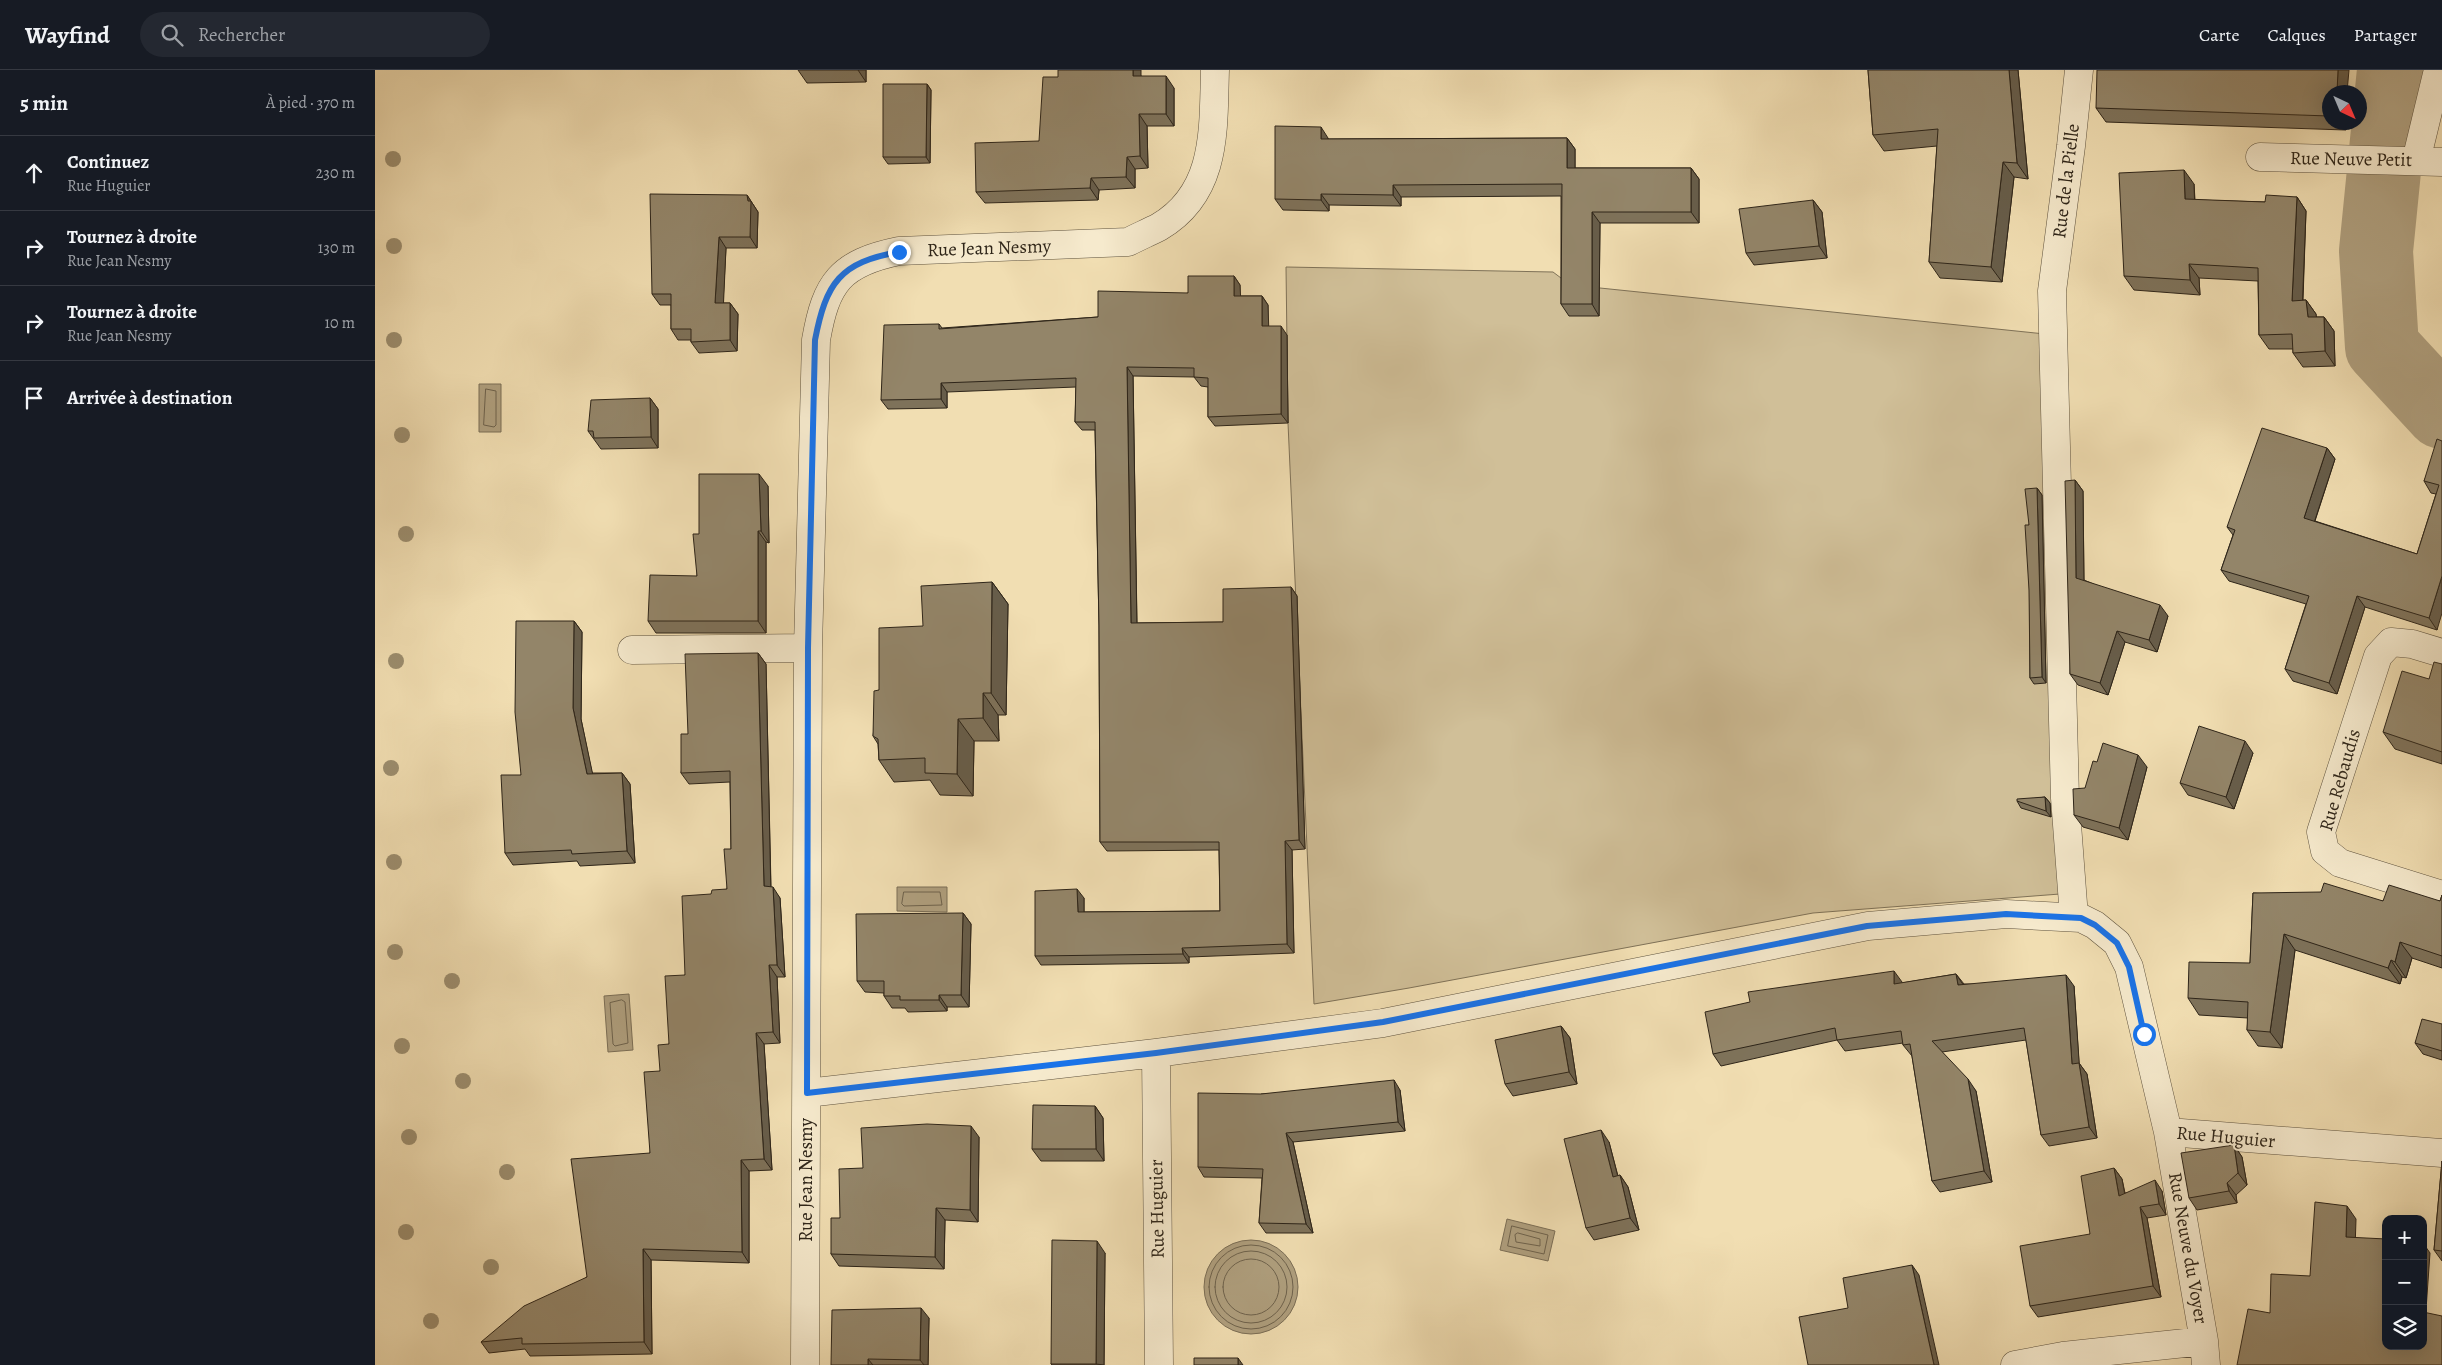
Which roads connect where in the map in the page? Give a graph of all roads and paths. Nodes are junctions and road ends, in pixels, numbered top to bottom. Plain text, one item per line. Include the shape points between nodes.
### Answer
1 (1215, 70) edge
2 (2079, 70) edge
3 (2438, 70) edge
4 (2260, 157) dead end
5 (2421, 161) edge
6 (808, 648) junction
7 (632, 650) dead end
8 (2442, 653) edge
9 (2442, 895) edge
10 (2073, 917) junction
11 (1156, 1053) junction
12 (807, 1093) junction
13 (2168, 1132) junction
14 (2442, 1153) edge
15 (2205, 1353) edge
16 (805, 1365) edge
17 (1159, 1365) edge
18 (2015, 1365) edge

1 - 6 street, Rue Jean Nesmy via 1212,141 1202,182 1187,204 1160,226 1128,242 899,252 872,256 845,272 831,288 821,309 815,340
2 - 10 street, Rue de la Pielle via 2052,291 2065,798
3 - 5 street
4 - 5 street, Rue Neuve Petit
6 - 7 street
6 - 12 street, Rue Jean Nesmy
8 - 9 street, Rue Rebaudis via 2391,642 2378,656 2321,832 2325,851 2339,863
10 - 11 street, Rue Huguier via 2006,914 1867,926 1383,1022
10 - 13 street, Rue Huguier via 2095,925 2117,943 2129,967
11 - 12 street, Rue Huguier
11 - 17 street, Rue Huguier
12 - 16 street, Rue Jean Nesmy
13 - 14 street, Rue Huguier
13 - 15 street, Rue Neuve du Voyer
15 - 18 street via 2063,1356

